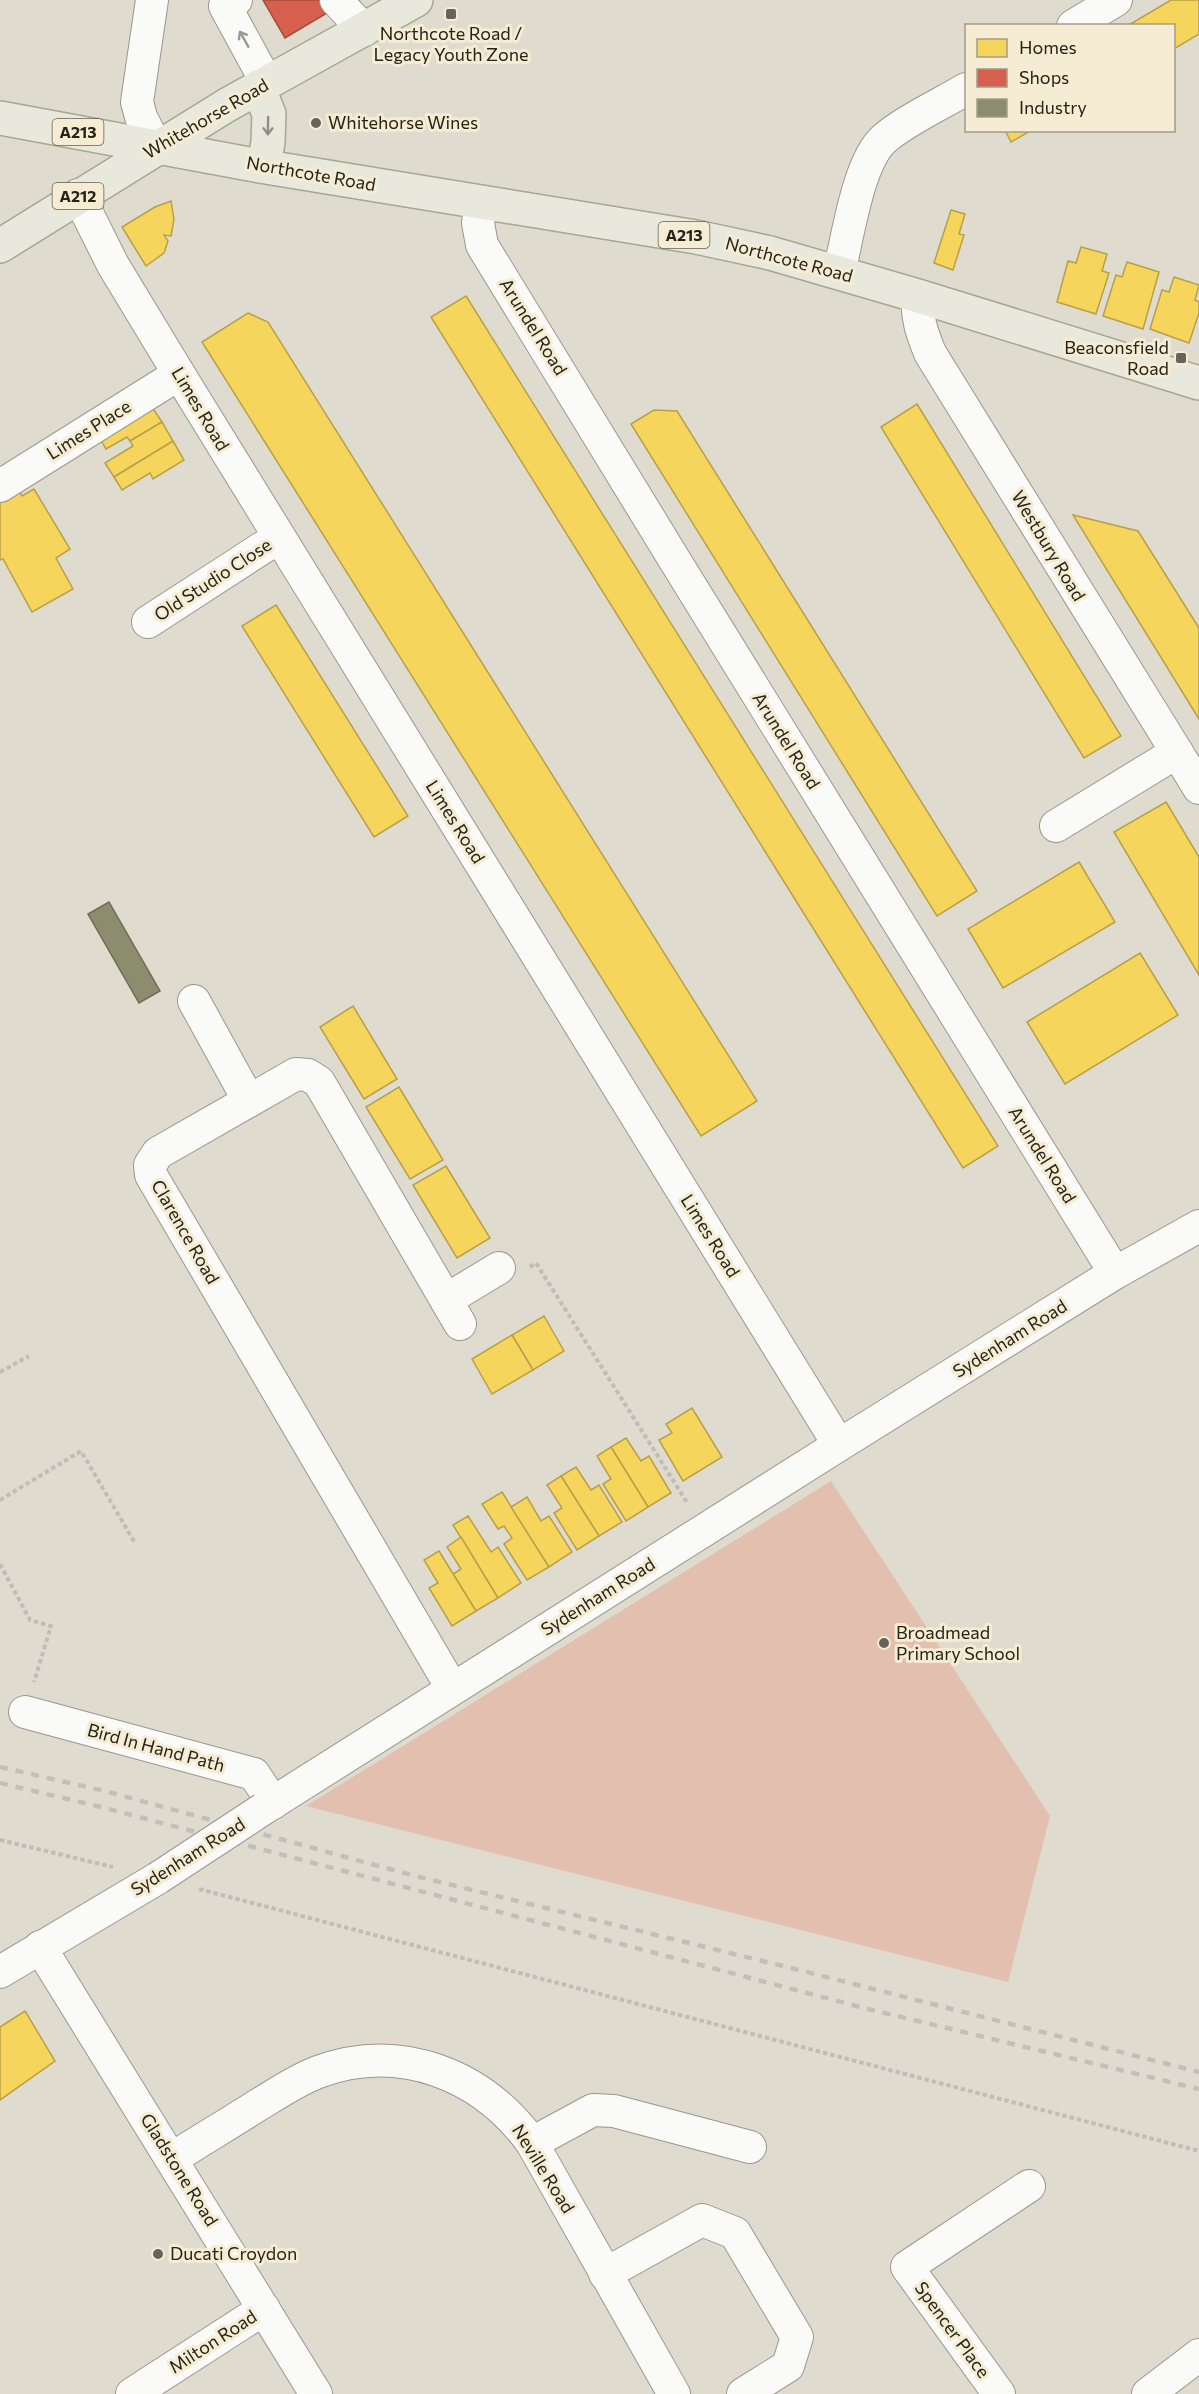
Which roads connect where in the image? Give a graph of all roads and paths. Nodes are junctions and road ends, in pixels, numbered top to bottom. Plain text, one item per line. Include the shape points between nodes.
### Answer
1 (152, 0) edge
2 (336, 0) edge
3 (416, 0) edge
4 (1116, 0) edge
5 (228, 2) edge
6 (1076, 24) edge
7 (364, 30) junction
8 (262, 85) junction
9 (965, 90) edge
10 (0, 118) edge
11 (156, 147) junction
12 (264, 166) junction
13 (78, 195) junction
14 (481, 202) junction
15 (0, 246) edge
16 (839, 272) junction
17 (918, 296) junction
18 (178, 374) junction
19 (1199, 384) edge
20 (0, 486) edge
21 (279, 537) junction
22 (148, 622) dead end
23 (1177, 752) junction
24 (1199, 788) edge
25 (1056, 826) dead end
26 (194, 1001) dead end
27 (249, 1101) junction
28 (1199, 1226) edge
29 (500, 1268) joint
30 (1115, 1273) junction
31 (29, 1356) dead end
32 (0, 1372) edge
33 (839, 1445) junction
34 (0, 1500) edge
35 (704, 1530) junction
36 (135, 1543) dead end
37 (0, 1564) edge
38 (452, 1688) junction
39 (25, 1712) joint
40 (268, 1806) junction
41 (0, 1840) edge
42 (158, 1878) junction
43 (40, 1947) junction
44 (0, 1972) edge
45 (532, 2143) junction
46 (750, 2147) dead end
47 (1199, 2151) edge
48 (172, 2158) junction
49 (1029, 2186) dead end
50 (605, 2274) junction
51 (264, 2309) junction
52 (1199, 2355) edge
53 (132, 2394) edge
54 (316, 2394) edge
55 (674, 2394) edge
56 (743, 2394) edge
57 (999, 2394) edge
58 (1148, 2394) edge

1 - 11 street via 137,102
2 - 7 street
3 - 7 main road, Whitehorse Road / A212
4 - 6 street
8 -> 5 street
7 - 8 main road, Whitehorse Road / A212
8 - 11 main road, Whitehorse Road / A212
8 -> 12 main road via 269,114
9 - 16 street via 893,132 876,147 863,176
10 - 11 main road, A213
11 - 12 main road, Northcote Road / A213
11 - 13 main road, Whitehorse Road / A212
12 - 14 main road, Northcote Road / A213
13 - 15 main road, Whitehorse Road / A212
13 - 18 street, Limes Road via 113,266
14 - 16 main road, Northcote Road / A213 via 696,237
14 - 30 street, Arundel Road via 478,223 482,245
16 - 17 main road, Northcote Road / A213
17 - 19 main road, Northcote Road / A213
17 - 23 street, Westbury Road via 920,330 930,353
18 - 20 street, Limes Place
18 - 21 street, Limes Road
21 - 22 street, Old Studio Close
21 - 33 street, Limes Road
23 - 24 street, Westbury Road
23 - 25 street
26 - 27 street
27 - 29 street, Clarence Road via 296,1074 319,1082 453,1312
27 - 38 street, Clarence Road via 158,1153 150,1164 151,1175
28 - 30 street, Sydenham Road
29 - 35 path via 508,1282 536,1263
30 - 33 street, Sydenham Road
31 - 32 path
33 - 35 street, Sydenham Road
34 - 36 path via 81,1451
35 - 38 street, Sydenham Road
37 - 39 path via 30,1620 51,1626
38 - 40 street, Sydenham Road
39 - 40 street, Bird In Hand Path via 254,1774
40 - 42 street, Sydenham Road, bridge
41 - 42 path
42 - 43 street, Sydenham Road
42 - 47 path
43 - 44 street, Sydenham Road
43 - 48 street, Gladstone Road
45 - 46 street via 593,2110 614,2111
45 - 48 street, Neville Road via 508,2113 465,2082 410,2062 362,2061 317,2072 294,2083
45 - 50 street, Neville Road
48 - 51 street, Gladstone Road
49 - 57 street, Spencer Place via 907,2267
50 - 55 street, Neville Road
50 - 56 street via 702,2220 735,2233 797,2337 788,2366
51 - 53 street, Milton Road
51 - 54 street, Gladstone Road
52 - 58 street

